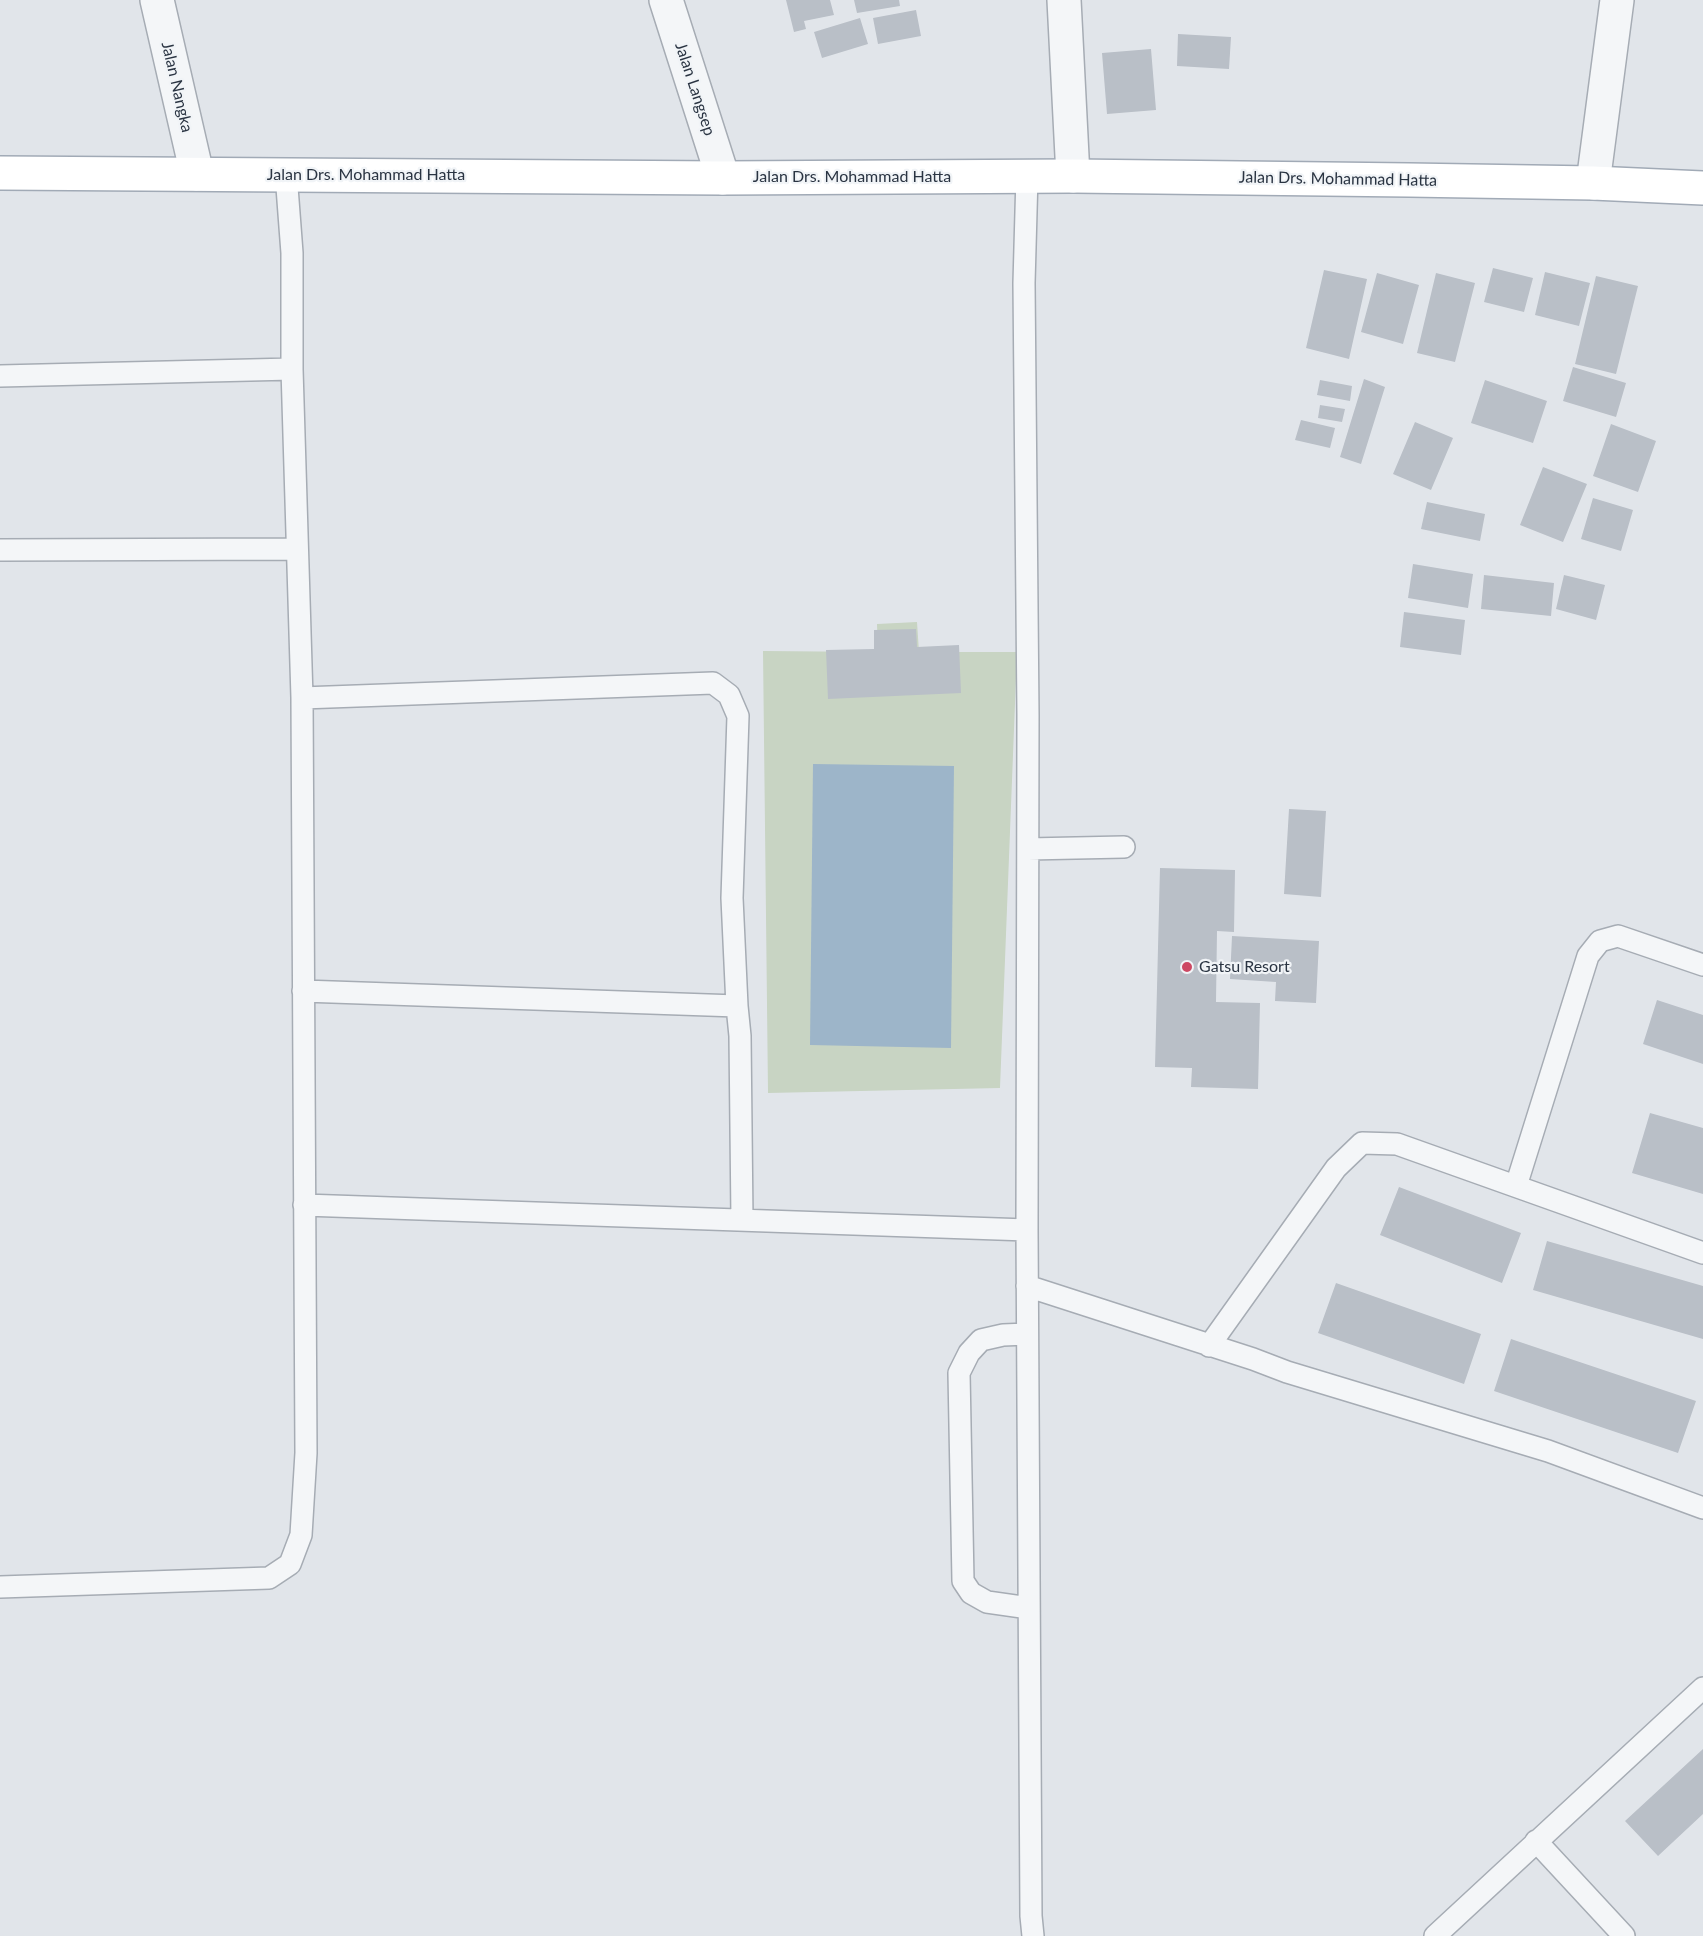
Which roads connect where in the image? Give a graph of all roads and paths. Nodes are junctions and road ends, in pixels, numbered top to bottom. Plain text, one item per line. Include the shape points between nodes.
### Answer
1 (157, 0) edge
2 (666, 0) edge
3 (1064, 0) edge
4 (1617, 0) edge
5 (0, 173) edge
6 (197, 174) junction
7 (286, 174) junction
8 (1027, 176) junction
9 (1073, 176) junction
10 (723, 178) junction
11 (1593, 183) junction
12 (1703, 188) edge
13 (292, 369) junction
14 (0, 376) edge
15 (297, 549) junction
16 (0, 550) edge
17 (302, 698) junction
18 (1124, 847) dead end
19 (1028, 849) junction
20 (1703, 965) edge
21 (303, 991) junction
22 (737, 1006) junction
23 (1516, 1186) junction
24 (304, 1205) junction
25 (742, 1220) junction
26 (1027, 1230) junction
27 (1703, 1253) edge
28 (1027, 1286) junction
29 (1027, 1334) junction
30 (1209, 1346) junction
31 (1703, 1508) edge
32 (0, 1587) edge
33 (1029, 1608) junction
34 (1703, 1688) edge
35 (1536, 1841) junction
36 (1033, 1936) edge
37 (1435, 1936) edge
38 (1624, 1936) edge

1 - 6 street, Jalan Nangka
2 - 10 street, Jalan Langsep
3 - 9 street
4 - 11 street
5 - 6 main road, Jalan Drs. Mohammad Hatta
6 - 7 main road, Jalan Drs. Mohammad Hatta
7 - 10 main road, Jalan Drs. Mohammad Hatta
7 - 13 lane via 292,253
8 - 9 main road, Jalan Drs. Mohammad Hatta
8 - 10 main road, Jalan Drs. Mohammad Hatta
8 - 19 lane via 1024,283
9 - 11 main road, Jalan Drs. Mohammad Hatta
11 - 12 main road, Jalan Drs. Mohammad Hatta
13 - 14 lane
13 - 15 lane
15 - 16 lane
15 - 17 lane
17 - 21 lane
17 - 22 lane via 713,683 729,696 738,716 732,898
18 - 19 lane
19 - 26 lane
20 - 23 lane via 1618,936 1600,941 1588,956
21 - 22 lane
21 - 24 lane
22 - 25 lane via 741,1036
23 - 27 lane
23 - 30 lane via 1397,1144 1362,1143 1336,1168
24 - 25 lane
24 - 32 lane via 306,1454 301,1535 290,1564 269,1578
25 - 26 lane
26 - 28 lane
28 - 29 lane
28 - 30 lane
29 - 33 lane
29 - 33 lane via 981,1340 959,1373 963,1581 971,1593 987,1602
30 - 31 lane via 1548,1451
33 - 36 lane
34 - 35 lane
35 - 37 lane
35 - 38 lane

